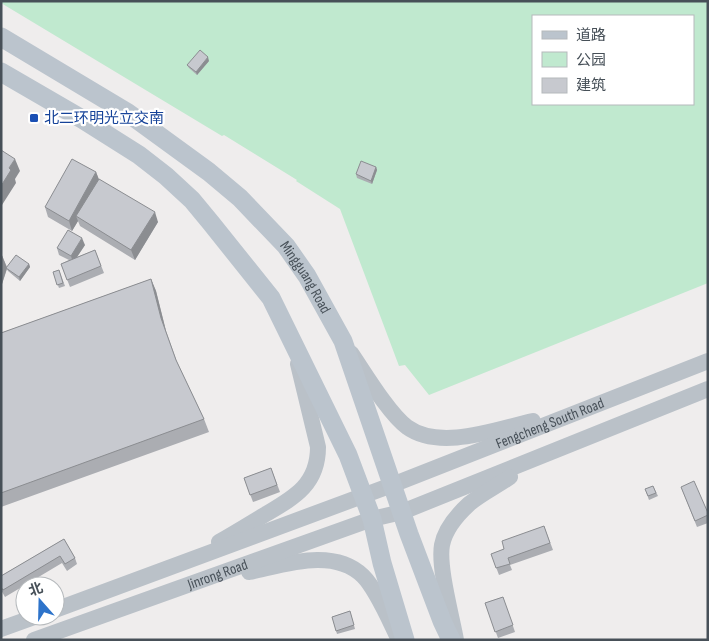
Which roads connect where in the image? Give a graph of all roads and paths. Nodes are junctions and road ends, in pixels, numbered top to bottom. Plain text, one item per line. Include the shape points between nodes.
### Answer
1 (1, 37) edge
2 (1, 72) edge
3 (291, 338) junction
4 (343, 341) junction
5 (708, 361) edge
6 (708, 389) edge
7 (589, 408) junction
8 (542, 456) junction
9 (392, 485) junction
10 (364, 496) junction
11 (402, 512) junction
12 (372, 519) junction
13 (187, 562) junction
14 (186, 586) junction
15 (65, 606) edge
16 (15, 624) edge
17 (1, 629) edge
18 (34, 640) edge
19 (399, 640) edge
20 (405, 640) edge
21 (451, 640) edge
22 (456, 640) edge

1 - 4 main road, Mingguang Road via 128,113 240,198 307,276
2 - 3 main road via 90,124 166,176 192,200 271,298
3 - 10 main road via 348,455
3 - 13 street via 318,447 310,479 295,497
4 - 7 street via 395,415 407,427 422,434 438,437 470,435
4 - 9 main road, Mingguang Road
5 - 7 street, Fengcheng South Road
6 - 8 street, Fengcheng South Road
7 - 9 street, Fengcheng South Road
8 - 11 street, Fengcheng South Road
8 - 22 street via 470,503 456,516 447,532 442,556
9 - 10 street, Jinrong Road
9 - 11 main road, Mingguang Road
10 - 12 main road
10 - 13 street, Jinrong Road
11 - 12 street, Jinrong Road
11 - 21 main road, Mingguang Road
12 - 14 street, Jinrong Road
12 - 20 main road
13 - 15 street, Jinrong Road
14 - 18 street, Jinrong Road
14 - 19 street via 299,561 340,563 362,575 370,585
16 - 17 street

